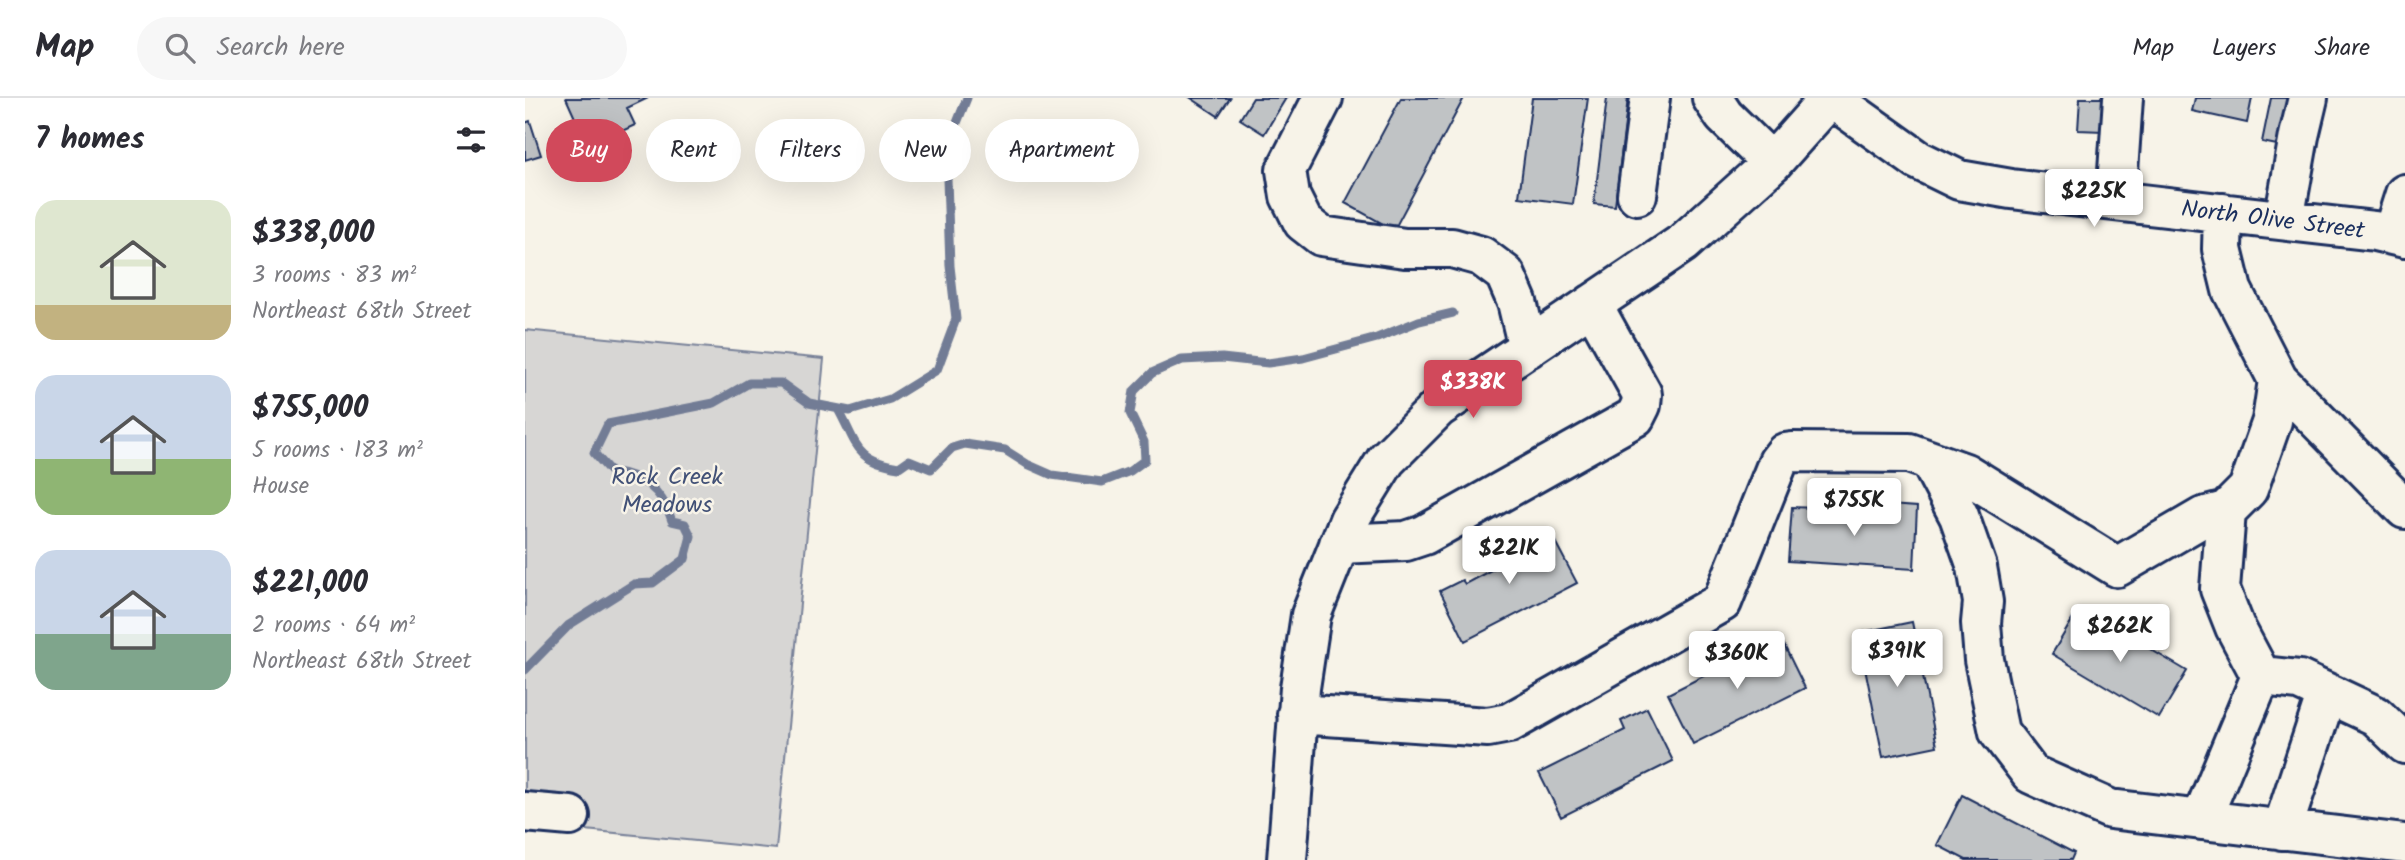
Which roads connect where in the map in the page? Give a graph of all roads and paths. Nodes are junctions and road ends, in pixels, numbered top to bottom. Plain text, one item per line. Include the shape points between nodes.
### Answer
1 (1323, 98) edge
2 (1650, 98) edge
3 (1712, 98) edge
4 (1830, 98) edge
5 (2123, 98) edge
6 (2308, 98) edge
7 (1772, 163) junction
8 (2405, 194) edge
9 (1637, 195) dead end
10 (2116, 201) junction
11 (2223, 213) junction
12 (2284, 220) junction
13 (2398, 236) edge
14 (1592, 304) junction
15 (1528, 348) junction
16 (2278, 380) junction
17 (1930, 461) junction
18 (2405, 509) edge
19 (2226, 512) junction
20 (1339, 544) junction
21 (2261, 676) junction
22 (2327, 693) junction
23 (1297, 714) junction
24 (2405, 744) edge
25 (525, 812) edge
26 (569, 816) dead end
27 (2201, 820) junction
28 (2282, 830) junction
29 (2405, 844) edge
30 (1287, 860) edge

1 - 15 street via 1286,170 1290,196 1303,222 1321,236 1405,248 1452,248 1481,256 1505,274
2 - 9 street
3 - 7 street
4 - 7 street
4 - 10 street, North Olive Street via 1918,160 1959,180
5 - 10 street
6 - 12 street
7 - 14 street via 1683,243
8 - 13 street
10 - 11 street, North Olive Street
11 - 12 street, North Olive Street
11 - 16 street via 2223,249 2232,290
12 - 13 street, North Olive Street
14 - 15 street
14 - 20 street via 1641,394 1635,417 1424,535 1406,541
15 - 20 street via 1438,408 1386,460
16 - 18 street
16 - 19 street via 2272,421 2248,489
17 - 19 street via 1965,473 2117,567 2203,517
17 - 23 street via 1909,453 1786,453 1778,462 1722,602 1509,723 1488,727
17 - 27 street via 1959,516 1977,567 1984,660 1999,732 2031,774 2110,809
19 - 21 street via 2220,589
20 - 23 street via 1311,615
21 - 22 street via 2299,680
21 - 27 street
22 - 24 street via 2376,716
22 - 28 street
23 - 30 street
25 - 26 street
27 - 28 street
28 - 29 street

